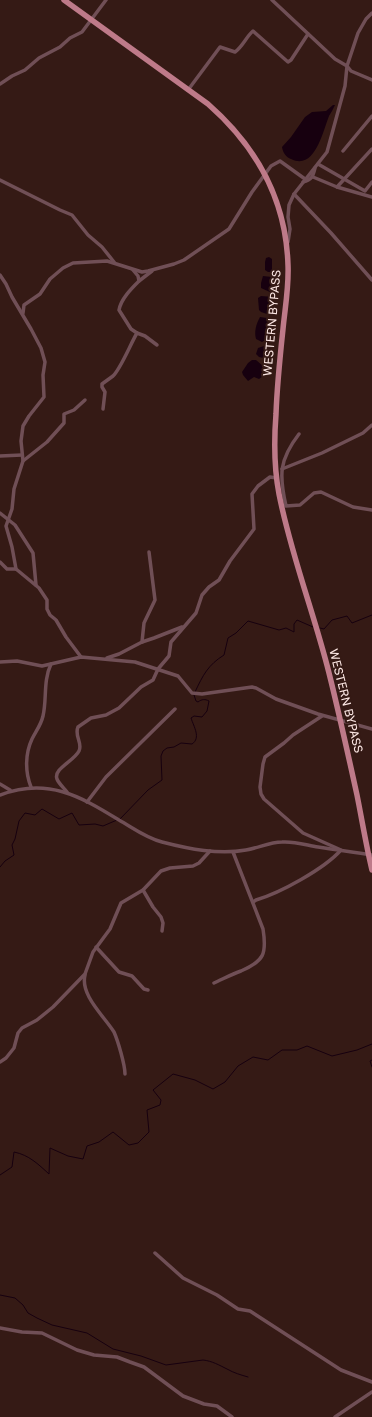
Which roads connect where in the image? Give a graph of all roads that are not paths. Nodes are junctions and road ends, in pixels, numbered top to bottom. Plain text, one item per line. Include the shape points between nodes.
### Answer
1 (64, 0) edge
2 (106, 0) edge
3 (272, 0) edge
4 (372, 13) edge
5 (91, 20) junction
6 (308, 34) junction
7 (347, 66) junction
8 (372, 80) edge
9 (0, 84) edge
10 (188, 90) junction
11 (372, 116) edge
12 (372, 149) edge
13 (343, 151) dead end
14 (317, 165) junction
15 (265, 174) junction
16 (313, 177) junction
17 (346, 179) junction
18 (0, 180) edge
19 (304, 181) junction
20 (372, 182) edge
21 (337, 187) junction
22 (294, 194) junction
23 (372, 197) edge
24 (287, 248) junction
25 (114, 263) junction
26 (133, 270) junction
27 (153, 270) junction
28 (0, 275) edge
29 (372, 280) edge
30 (139, 281) junction
31 (14, 302) junction
32 (24, 305) junction
33 (23, 314) junction
34 (137, 333) junction
35 (157, 345) dead end
36 (85, 400) dead end
37 (102, 409) dead end
38 (372, 425) edge
39 (300, 434) dead end
40 (22, 455) junction
41 (0, 456) edge
42 (23, 461) junction
43 (282, 469) junction
44 (277, 478) junction
45 (372, 510) edge
46 (0, 513) edge
47 (8, 519) junction
48 (149, 552) dead end
49 (0, 562) edge
50 (16, 569) junction
51 (36, 585) junction
52 (183, 626) junction
53 (142, 642) junction
54 (81, 657) junction
55 (106, 659) junction
56 (0, 662) edge
57 (51, 664) junction
58 (158, 669) junction
59 (175, 709) dead end
60 (322, 716) junction
61 (341, 721) junction
62 (372, 729) edge
63 (0, 784) edge
64 (31, 787) junction
65 (10, 790) junction
66 (67, 792) junction
67 (0, 795) edge
68 (87, 802) junction
69 (341, 850) junction
70 (210, 851) junction
71 (233, 852) junction
72 (370, 855) edge
73 (372, 870) edge
74 (143, 890) junction
75 (253, 902) junction
76 (162, 931) dead end
77 (96, 947) junction
78 (85, 974) junction
79 (214, 983) dead end
80 (148, 990) dead end
81 (0, 1062) edge
82 (125, 1074) dead end
83 (155, 1253) dead end
84 (0, 1328) edge
85 (372, 1382) edge
86 (372, 1392) edge
87 (232, 1417) edge
88 (335, 1417) edge

1 - 5 main road, WESTERN BYPASS
2 - 5 street
3 - 6 street
4 - 7 street via 360,29
5 - 9 street via 82,32
5 - 10 main road, WESTERN BYPASS
6 - 7 street via 335,59
6 - 10 street via 288,62 253,31 235,52 220,46
7 - 8 street
7 - 14 street via 345,86 329,147
10 - 15 main road, WESTERN BYPASS via 226,121 247,145
11 - 13 street
12 - 17 street
14 - 16 street
14 - 17 street
14 - 19 street
15 - 19 street via 271,166 280,161
15 - 24 main road, WESTERN BYPASS via 277,205
15 - 27 street via 229,229 184,260
16 - 19 street via 309,181
16 - 21 street
17 - 20 street via 365,191
17 - 21 street
18 - 25 street via 70,213
19 - 22 street
21 - 23 street
22 - 24 street via 289,208 290,229
22 - 29 street
24 - 44 main road, WESTERN BYPASS via 287,292 275,435
25 - 26 street
25 - 32 street via 94,261 68,265 50,279 38,297
26 - 27 street
26 - 30 street
27 - 30 street
28 - 31 street
30 - 34 street via 119,307 127,324
31 - 32 street
31 - 33 street
32 - 33 street
33 - 40 street via 41,348 45,362 45,393 23,426
34 - 35 street
34 - 37 street via 117,371 102,384 105,392
36 - 42 street via 74,410 64,414 64,423 47,442
38 - 43 street via 363,433
39 - 43 street via 283,461
40 - 41 street
40 - 42 street
42 - 47 street
43 - 45 street via 286,506 300,505 314,493 322,492 353,507
44 - 52 street via 270,477 254,490 254,528 219,580 202,595 196,613
44 - 61 main road, WESTERN BYPASS via 289,538 318,632
46 - 47 street
47 - 50 street via 6,530
47 - 51 street via 33,553
48 - 53 street via 155,600 144,623
49 - 50 street via 7,569
50 - 51 street
51 - 54 street via 47,600 50,615
52 - 53 street
52 - 58 street via 171,642 169,656
53 - 55 street
54 - 55 street
54 - 57 street
55 - 58 street via 139,662
56 - 57 street via 18,661 36,666
57 - 64 street via 41,723 32,739 28,754 26,774
58 - 60 street via 179,677 194,694 252,687
58 - 66 street via 153,680 141,687 122,706 106,716 91,718 78,727 76,734 80,745 79,752 56,774
59 - 68 street via 106,777
60 - 61 street
60 - 69 street via 292,735 265,757 260,787 264,799 297,829 311,838
61 - 62 street
61 - 72 main road, WESTERN BYPASS
63 - 65 street
64 - 65 street
64 - 66 street
65 - 67 street
66 - 68 street
68 - 70 street via 144,836 177,846
69 - 71 street via 281,842
69 - 72 street
69 - 75 street via 309,875
70 - 71 street
70 - 74 street via 195,865 161,871
71 - 75 street
72 - 73 main road, WESTERN BYPASS
74 - 76 street via 161,916
74 - 77 street via 121,903 110,929
75 - 79 street via 265,942 261,958 253,966
77 - 78 street
77 - 80 street via 119,972 132,976
78 - 81 street via 53,1007 22,1028 14,1048
78 - 82 street via 86,992 116,1036
83 - 85 street via 183,1278 238,1309 250,1311 341,1370
84 - 87 street via 42,1334 77,1350 117,1357 144,1367 184,1396 217,1406
86 - 88 street

